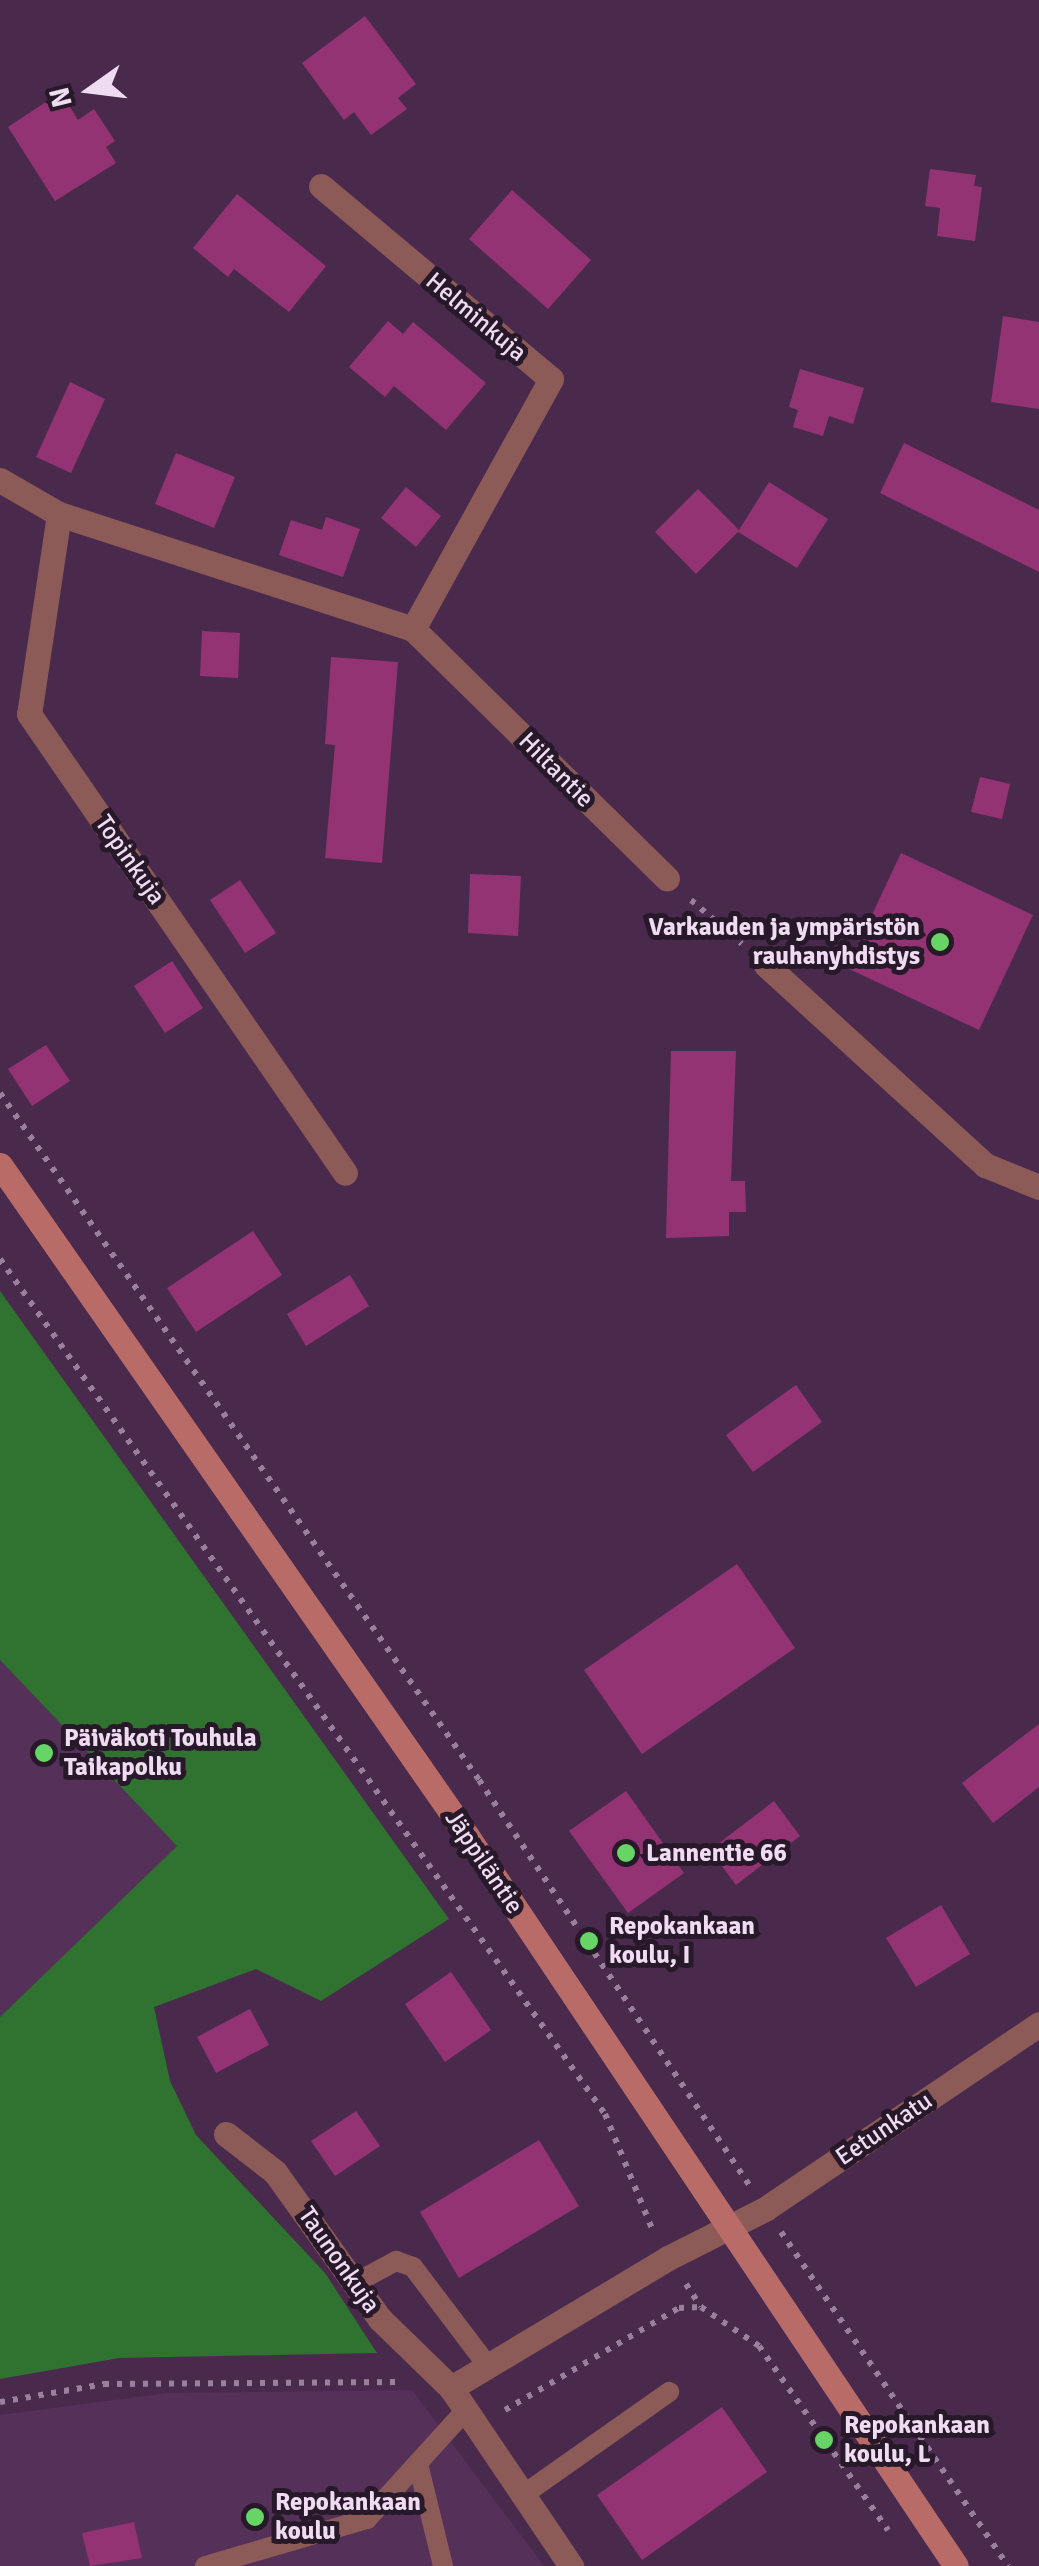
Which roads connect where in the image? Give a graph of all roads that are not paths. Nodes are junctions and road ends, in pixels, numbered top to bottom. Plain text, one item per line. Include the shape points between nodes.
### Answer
1 (321, 186) dead end
2 (0, 480) edge
3 (59, 514) junction
4 (413, 629) junction
5 (667, 879) road end
6 (766, 966) road end
7 (0, 1166) edge
8 (345, 1172) dead end
9 (1039, 1187) edge
10 (1039, 2024) edge
11 (226, 2134) dead end
12 (725, 2227) junction
13 (355, 2284) junction
14 (488, 2366) junction
15 (452, 2388) junction
16 (669, 2392) dead end
17 (472, 2418) junction
18 (418, 2464) junction
19 (523, 2494) junction
20 (206, 2566) edge
21 (443, 2566) edge
22 (571, 2566) edge
23 (956, 2566) edge

1 - 4 street, Helminkuja via 551,380
2 - 3 street, Hiltantie
3 - 4 street, Hiltantie
3 - 8 street, Topinkuja via 29,714
4 - 5 street, Hiltantie
6 - 9 street via 985,1165
7 - 12 main road, Jäppiläntie via 455,1818
10 - 12 street, Eetunkatu via 765,2209
11 - 13 street, Taunonkuja via 275,2172
12 - 14 street
12 - 23 main road, Jäppiläntie
13 - 14 lane via 396,2261 414,2267
13 - 15 street, Taunonkuja via 408,2351
14 - 15 street
15 - 17 street, Taunonkuja
16 - 19 lane
17 - 18 lane
17 - 19 street, Taunonkuja
18 - 20 lane via 367,2519
18 - 21 lane
19 - 22 street, Taunonkuja

